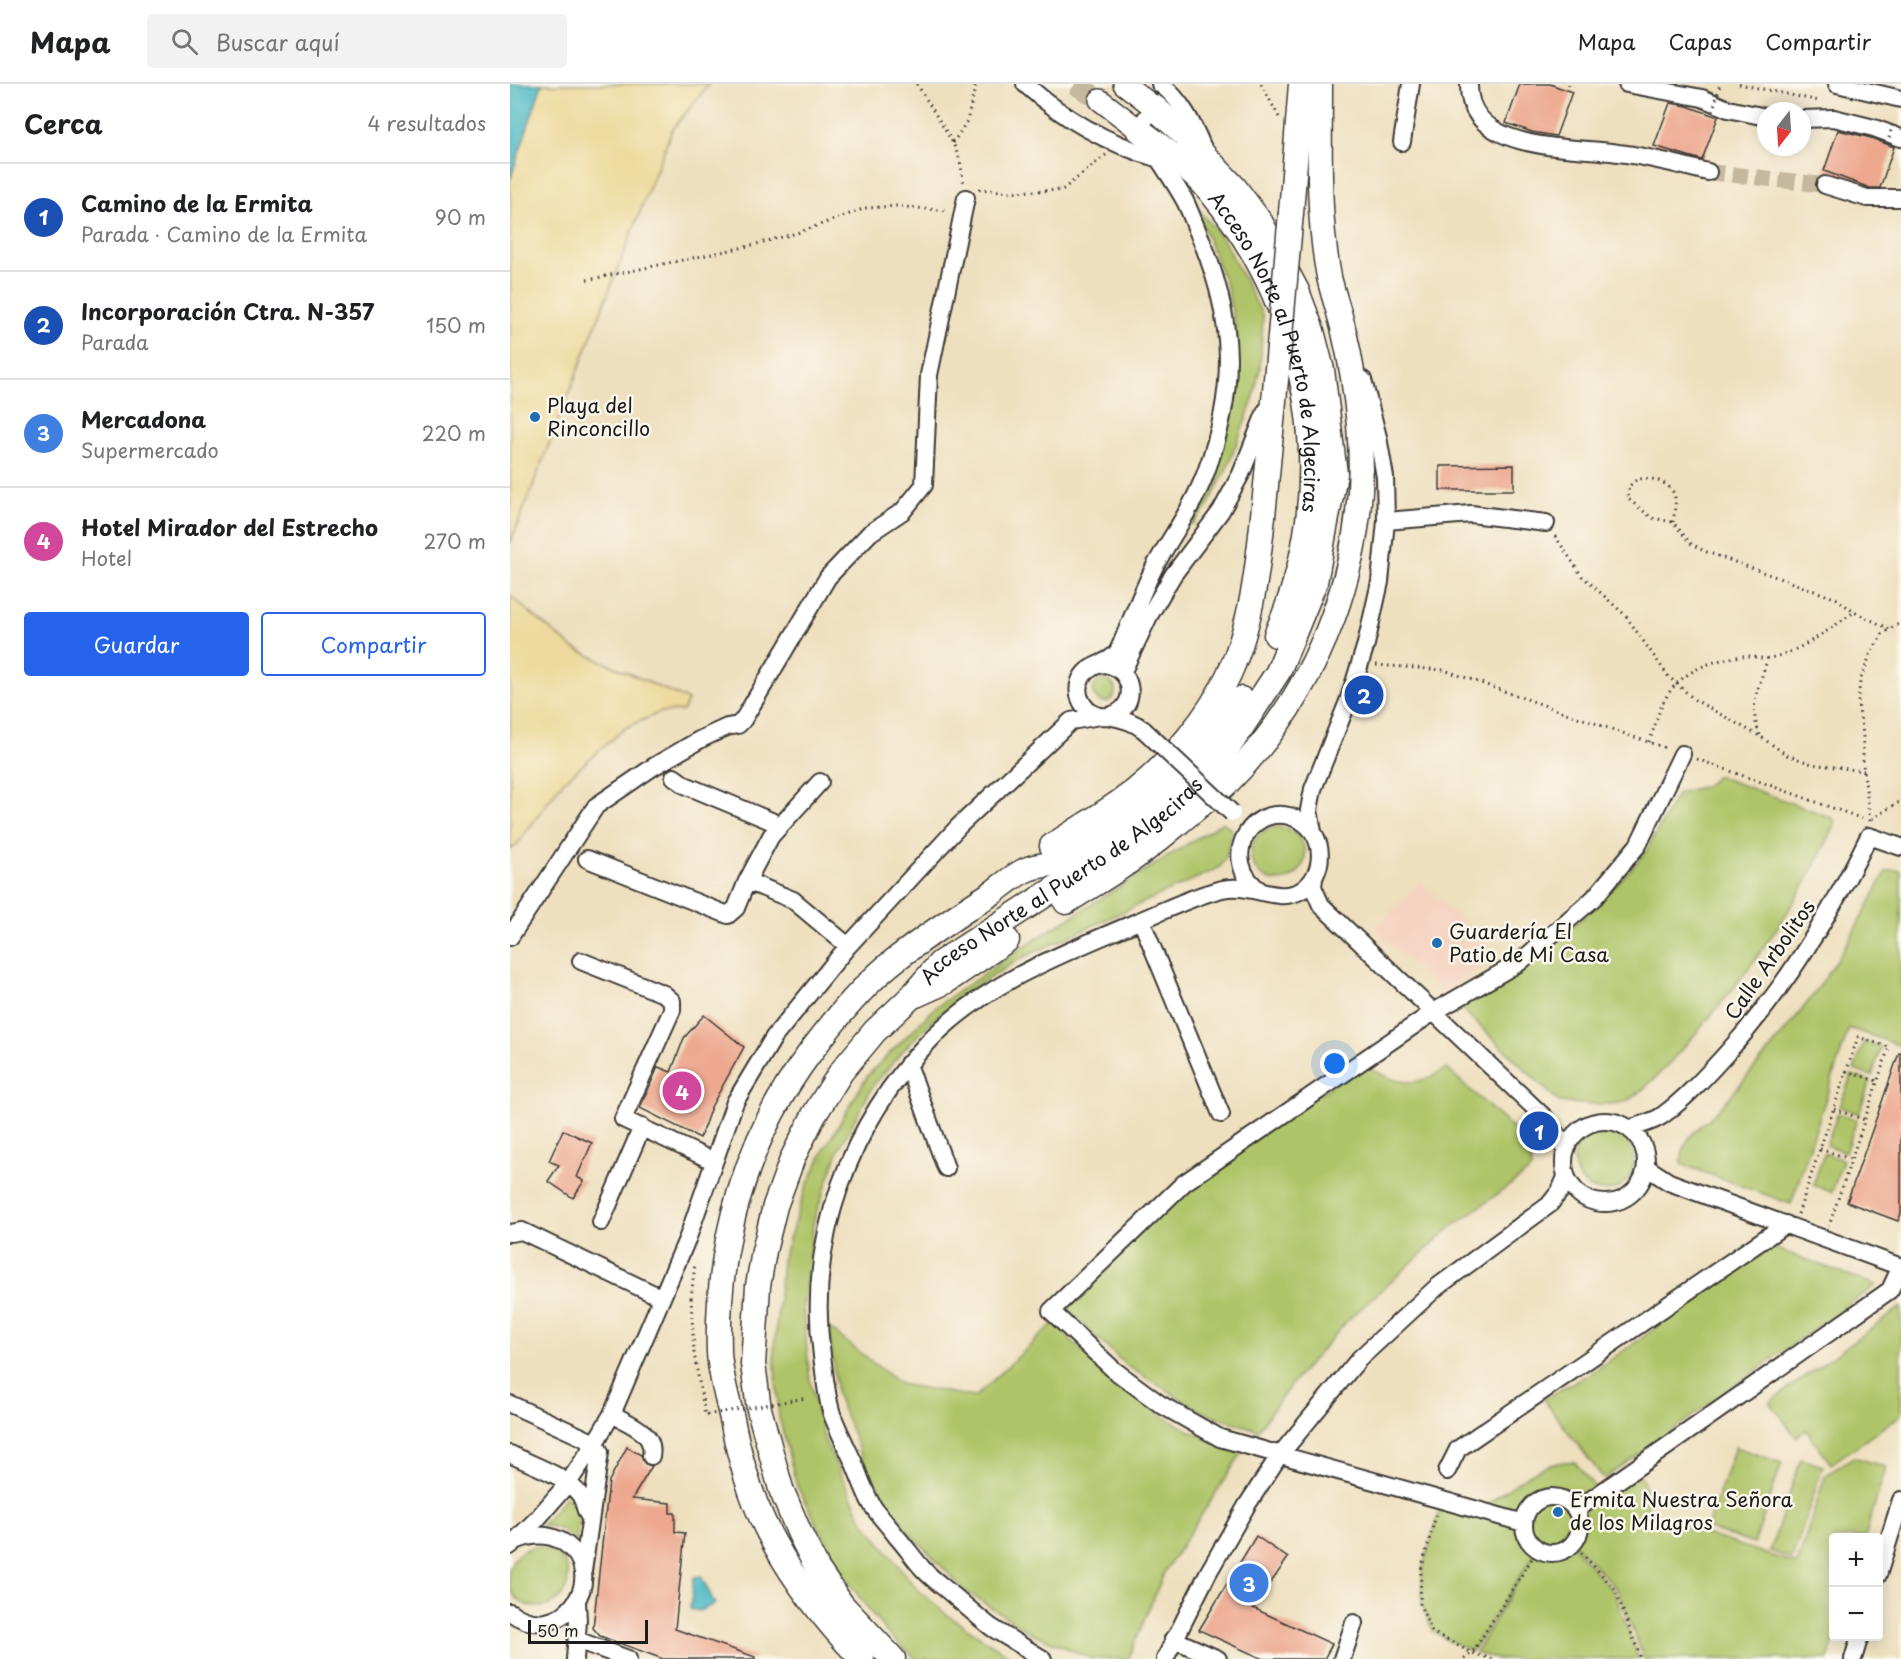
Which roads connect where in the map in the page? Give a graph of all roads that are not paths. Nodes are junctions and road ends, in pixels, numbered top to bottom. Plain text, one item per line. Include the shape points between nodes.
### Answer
1 (1025, 84) edge
2 (1124, 84) edge
3 (1301, 84) edge
4 (1320, 84) edge
5 (1411, 84) edge
6 (1469, 84) edge
7 (1627, 84) edge
8 (1837, 84) edge
9 (1157, 96) edge
10 (1901, 99) edge
11 (1100, 100) tunnel mouth
12 (1757, 115) edge
13 (1811, 119) edge
14 (1138, 129) junction
15 (1895, 138) edge
16 (1402, 142) dead end
17 (1157, 158) junction
18 (1183, 165) junction
19 (1708, 172) tunnel mouth
20 (1825, 185) tunnel mouth
21 (966, 198) road end
22 (1901, 198) edge
23 (1345, 334) junction
24 (1277, 369) junction
25 (1386, 521) junction
26 (1545, 523) road end
27 (1100, 664) junction
28 (1122, 671) junction
29 (1078, 694) junction
30 (1130, 694) junction
31 (1104, 716) junction
32 (1071, 721) junction
33 (1140, 727) junction
34 (1682, 754) road end
35 (674, 777) dead end
36 (820, 782) dead end
37 (780, 827) junction
38 (1250, 830) junction
39 (1313, 832) junction
40 (1901, 847) edge
41 (587, 859) dead end
42 (1028, 868) junction
43 (1314, 878) junction
44 (747, 881) junction
45 (1262, 892) junction
46 (1291, 895) junction
47 (1321, 905) junction
48 (1141, 920) junction
49 (510, 937) edge
50 (848, 946) junction
51 (581, 961) dead end
52 (911, 997) junction
53 (1432, 1013) junction
54 (908, 1064) junction
55 (1221, 1114) dead end
56 (1544, 1117) junction
57 (1661, 1117) junction
58 (642, 1127) junction
59 (1629, 1129) junction
60 (1577, 1131) junction
61 (1644, 1147) junction
62 (1565, 1150) junction
63 (713, 1161) junction
64 (1646, 1167) junction
65 (946, 1168) dead end
66 (1566, 1177) junction
67 (1669, 1182) junction
68 (1639, 1186) junction
69 (1585, 1199) junction
70 (1549, 1205) junction
71 (601, 1222) dead end
72 (1790, 1226) junction
73 (514, 1230) edge
74 (1901, 1267) edge
75 (662, 1298) junction
76 (510, 1404) edge
77 (612, 1414) junction
78 (596, 1443) junction
79 (510, 1454) edge
80 (651, 1456) dead end
81 (1279, 1456) junction
82 (1447, 1471) dead end
83 (568, 1483) junction
84 (1901, 1500) edge
85 (1576, 1510) junction
86 (590, 1516) junction
87 (1524, 1523) junction
88 (510, 1546) edge
89 (1883, 1559) edge
90 (582, 1572) junction
91 (577, 1602) junction
92 (510, 1612) edge
93 (1354, 1623) dead end
94 (577, 1640) junction
95 (1173, 1640) junction
96 (1858, 1641) edge
97 (575, 1659) edge
98 (628, 1659) edge
99 (862, 1659) edge
100 (893, 1659) edge
101 (1043, 1659) edge
102 (1165, 1659) edge
103 (1218, 1659) edge
104 (1342, 1659) edge
105 (1853, 1659) edge

1 - 17 street via 1075,122 1117,145
2 - 9 main road
3 - 24 highway, bridge
4 - 23 highway via 1323,228 1329,276
5 - 16 street
6 - 19 street via 1469,96 1480,120 1529,143 1620,153
7 - 12 street via 1702,98
8 - 10 street
9 - 14 street
9 - 52 highway, Acceso Norte al Puerto de Algeciras via 1261,223 1297,291 1312,331 1322,370 1335,474 1315,582 1278,672 1220,760 1173,807 1119,847 940,963
11 - 14 main road
13 - 15 street via 1834,118
14 - 17 street
14 - 18 highway, Acceso Norte al Puerto de Algeciras
17 - 18 street
17 - 27 street via 1185,201 1217,283 1227,331 1225,408 1194,500 1156,565 1119,650
18 - 42 highway, Acceso Norte al Puerto de Algeciras via 1208,190 1251,248 1281,307 1303,378 1313,474 1308,527 1296,579 1263,665 1203,750 1161,790 1108,830 1057,862
20 - 22 street via 1867,198
21 - 49 street via 929,375 924,485 903,511 870,533 828,577 743,720 653,767 596,806
23 - 25 street via 1354,347 1378,436 1385,477
23 - 52 highway via 1359,425 1360,484 1354,545 1332,623 1293,700 1228,783 1135,858 945,982
24 - 28 street via 1263,420 1241,474 1221,511 1173,575
24 - 42 highway via 1260,555 1251,604 1228,675 1186,739 1161,767 1135,791 1044,851
25 - 26 street via 1471,513
25 - 39 street via 1374,616 1349,699 1313,789 1309,810
27 - 28 street
27 - 29 street via 1081,678
28 - 30 street
29 - 31 street via 1086,708
29 - 32 street
30 - 31 street via 1123,708
30 - 33 street
31 - 32 street
31 - 33 street via 1125,719
32 - 50 street via 959,826
33 - 38 street, bridge
34 - 53 street via 1638,844 1594,898 1520,962
35 - 37 street
36 - 37 street
37 - 44 street via 764,846
38 - 39 street via 1260,820 1279,815 1298,820
38 - 45 street via 1242,842 1240,862 1247,879
39 - 43 street via 1320,850
40 - 57 street, Calle Arbolitos via 1869,829 1829,914 1788,978 1757,1020 1699,1084
41 - 44 street via 724,915 736,908
42 - 99 highway, Acceso Norte al Puerto de Algeciras via 892,962 829,1027 792,1076 761,1133 732,1216 720,1293 719,1355 738,1452 772,1541 823,1616
43 - 46 street
43 - 47 street via 1313,887
44 - 50 street via 793,900
45 - 46 street
45 - 48 street via 1245,887 1227,888
46 - 47 street
47 - 53 street
48 - 54 street via 996,988 964,1009
48 - 55 street
50 - 63 street via 774,1038 735,1102
51 - 58 street via 672,1001 672,1010 623,1119
52 - 100 highway, Acceso Norte al Puerto de Algeciras via 875,1031 841,1072 793,1157 764,1251 753,1365 768,1447 800,1534 842,1605
53 - 56 street
53 - 81 street via 1184,1183 1052,1311 1114,1370 1160,1404 1220,1438
54 - 65 street
54 - 101 street via 862,1132 826,1230 818,1326 832,1415 872,1505 925,1572 990,1626
56 - 60 street
56 - 62 street
57 - 59 street, Calle Arbolitos
57 - 61 street, Calle Arbolitos
58 - 63 street
58 - 71 street
59 - 60 street via 1605,1120
59 - 61 street
60 - 62 street
61 - 64 street
62 - 66 street
63 - 75 street
64 - 67 street
64 - 68 street
66 - 69 street
66 - 70 street
67 - 68 street
67 - 72 street
68 - 69 street via 1615,1202
69 - 70 street via 1562,1199
70 - 81 street via 1437,1287 1359,1359
72 - 74 street
72 - 82 street via 1458,1449
73 - 75 street
74 - 85 street via 1890,1290
75 - 77 street
76 - 78 street
77 - 78 street
77 - 80 street via 645,1432 651,1443
78 - 83 street
78 - 86 street via 600,1452
79 - 83 street
81 - 87 street
81 - 95 street via 1241,1515
83 - 86 street via 580,1495
83 - 88 street
84 - 89 street
85 - 87 street via 1563,1499 1546,1497 1531,1506
85 - 87 street via 1580,1528 1573,1544 1556,1553 1538,1549 1527,1538
86 - 90 street
88 - 90 street via 537,1535 558,1539 574,1553
90 - 91 street
91 - 92 street via 551,1622 530,1622
91 - 94 street
93 - 104 street
94 - 97 street
94 - 98 street
95 - 102 street
95 - 103 street
96 - 105 street

